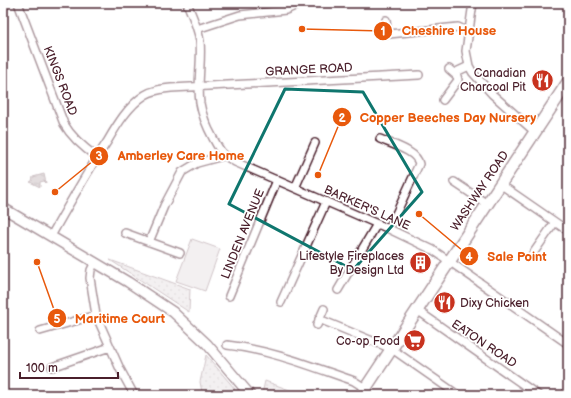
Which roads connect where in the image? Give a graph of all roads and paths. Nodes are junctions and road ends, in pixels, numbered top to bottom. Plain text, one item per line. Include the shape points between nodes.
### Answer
1 (18, 3) edge
2 (187, 3) edge
3 (297, 3) edge
4 (473, 3) edge
5 (386, 20) dead end
6 (197, 29) junction
7 (469, 32) junction
8 (469, 66) junction
9 (419, 75) dead end
10 (568, 82) edge
11 (200, 87) junction
12 (443, 100) dead end
13 (535, 132) junction
14 (380, 139) dead end
15 (315, 143) dead end
16 (223, 156) junction
17 (96, 157) junction
18 (277, 180) junction
19 (454, 182) dead end
20 (500, 184) junction
21 (295, 188) junction
22 (326, 202) junction
23 (486, 204) junction
24 (3, 208) edge
25 (555, 222) junction
26 (377, 224) junction
27 (389, 229) junction
28 (568, 232) edge
29 (126, 233) dead end
30 (50, 236) junction
31 (149, 242) junction
32 (180, 253) dead end
33 (532, 255) dead end
34 (449, 261) junction
35 (95, 262) junction
36 (338, 290) dead end
37 (229, 296) dead end
38 (281, 302) dead end
39 (324, 309) dead end
40 (417, 310) junction
41 (96, 315) junction
42 (40, 331) dead end
43 (568, 344) edge
44 (227, 345) dead end
45 (110, 347) junction
46 (392, 349) junction
47 (52, 367) dead end
48 (363, 392) edge
49 (134, 395) edge
50 (250, 395) edge
51 (458, 395) edge
52 (538, 395) edge

1 - 17 street, KINGS ROAD via 64,124
2 - 6 street
3 - 6 street via 286,10 240,15
4 - 7 street
5 - 7 street via 389,34 458,27
6 - 11 street via 201,53
7 - 8 street via 466,51
8 - 12 street via 451,71 458,80
8 - 13 street via 492,94
9 - 11 street, GRANGE ROAD
10 - 13 highway, WASHWAY ROAD
11 - 16 street via 203,114
11 - 17 street, GRANGE ROAD via 158,89 147,94 132,106 119,122
13 - 20 highway, WASHWAY ROAD
14 - 27 street via 413,154 419,164
15 - 21 street
16 - 18 street, BARKER'S LANE
16 - 31 street via 182,172
17 - 30 street, GRANGE ROAD
18 - 21 street, BARKER'S LANE
18 - 37 street, LINDEN AVENUE
19 - 23 street
20 - 23 highway, WASHWAY ROAD
20 - 25 street
21 - 22 street, BARKER'S LANE
22 - 26 street, BARKER'S LANE
22 - 38 street
23 - 34 highway, WASHWAY ROAD
24 - 30 main road
25 - 28 street
25 - 33 street
26 - 27 street, BARKER'S LANE
26 - 36 street
27 - 34 street, BARKER'S LANE
29 - 31 street
30 - 35 main road
31 - 32 street
34 - 40 highway, WASHWAY ROAD
34 - 43 street, BARKER'S LANE
35 - 41 street via 90,278
35 - 50 main road via 174,312 217,355
39 - 46 street via 318,322
40 - 46 highway, WASHWAY ROAD
40 - 52 street, EATON ROAD
41 - 42 street
41 - 45 street
44 - 48 street via 274,354 354,381
45 - 47 street
45 - 49 street
46 - 48 highway, WASHWAY ROAD
46 - 51 street

